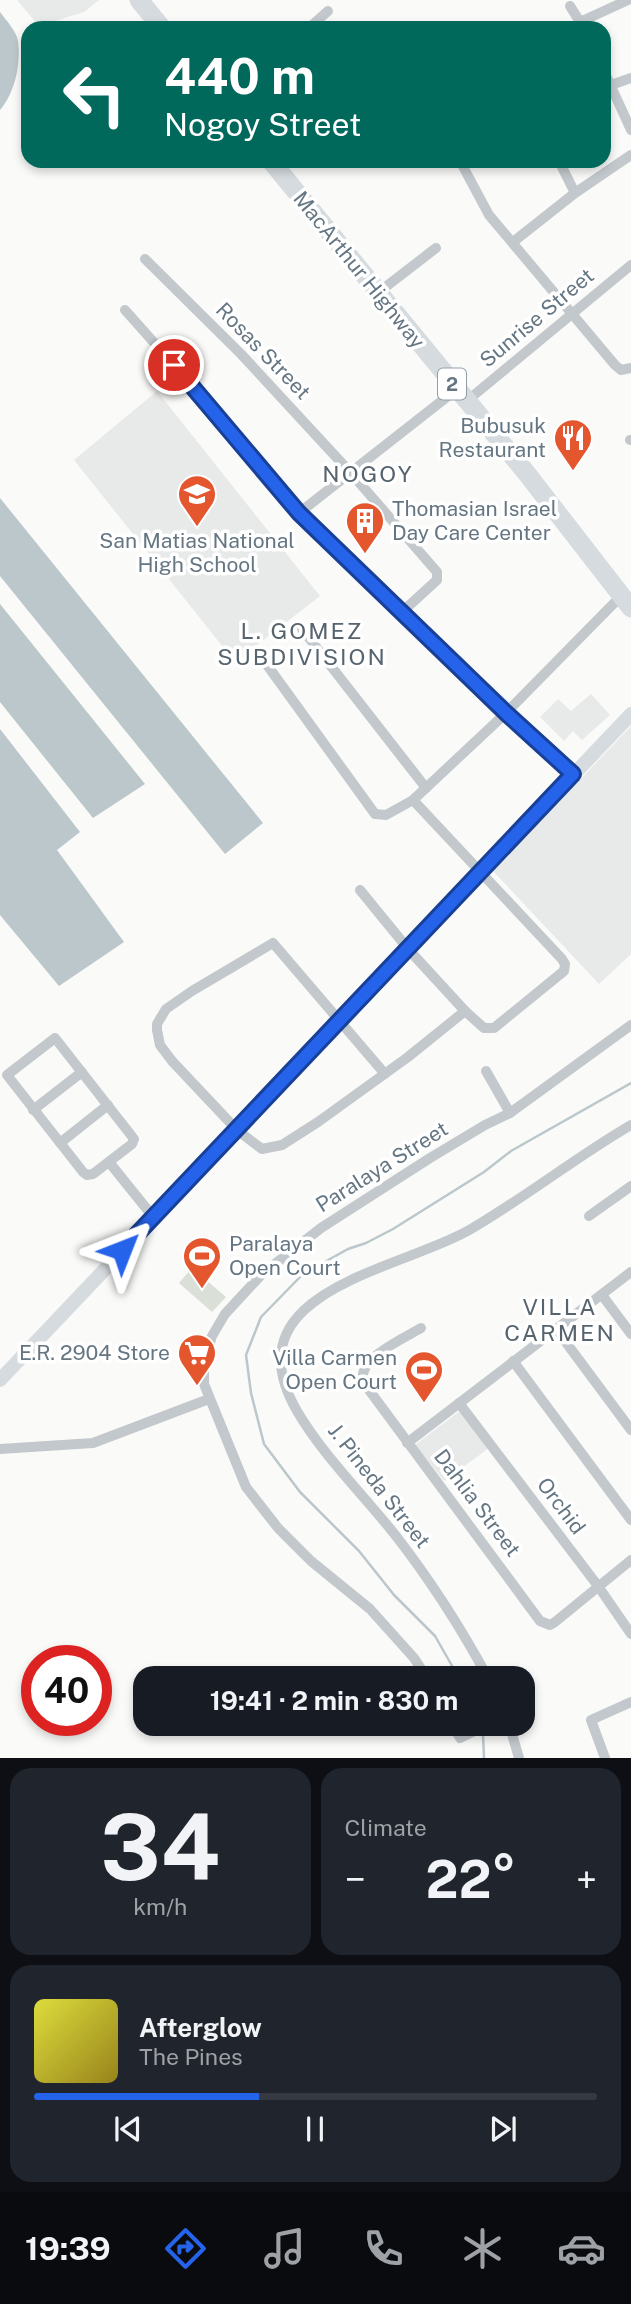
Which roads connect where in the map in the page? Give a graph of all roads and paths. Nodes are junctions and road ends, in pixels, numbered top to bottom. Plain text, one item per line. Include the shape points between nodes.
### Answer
1 (139, 0) edge
2 (628, 0) edge
3 (570, 6) dead end
4 (328, 11) dead end
5 (156, 21) edge
6 (317, 21) edge
7 (579, 21) edge
8 (589, 21) edge
9 (631, 78) edge
10 (611, 85) joint
11 (631, 130) edge
12 (631, 155) edge
13 (277, 168) edge
14 (464, 168) edge
15 (562, 168) edge
16 (575, 193) junction
17 (513, 242) junction
18 (436, 248) dead end
19 (145, 259) dead end
20 (631, 265) edge
21 (379, 292) junction
22 (125, 310) dead end
23 (572, 315) junction
24 (631, 369) edge
25 (462, 395) junction
26 (350, 472) junction
27 (299, 513) junction
28 (628, 601) edge
29 (402, 612) junction
30 (302, 629) dead end
31 (262, 657) dead end
32 (506, 713) junction
33 (631, 714) edge
34 (573, 774) junction
35 (426, 788) junction
36 (413, 800) junction
37 (481, 872) junction
38 (360, 890) dead end
39 (409, 950) junction
40 (464, 1011) junction
41 (341, 1021) junction
42 (631, 1025) edge
43 (486, 1071) dead end
44 (82, 1072) junction
45 (385, 1074) junction
46 (108, 1105) junction
47 (33, 1110) junction
48 (510, 1113) junction
49 (631, 1125) edge
50 (237, 1130) junction
51 (60, 1143) junction
52 (108, 1162) junction
53 (631, 1186) edge
54 (589, 1216) dead end
55 (154, 1218) junction
56 (631, 1272) edge
57 (601, 1295) junction
58 (421, 1328) dead end
59 (556, 1329) junction
60 (631, 1334) edge
61 (513, 1361) junction
62 (0, 1380) edge
63 (209, 1399) junction
64 (458, 1403) junction
65 (631, 1430) edge
66 (407, 1443) junction
67 (0, 1449) edge
68 (631, 1520) edge
69 (631, 1560) edge
70 (598, 1586) junction
71 (631, 1634) edge
72 (419, 1666) edge
73 (481, 1666) edge
74 (631, 1702) edge
75 (513, 1736) edge
76 (519, 1758) edge
77 (605, 1758) edge

1 - 5 highway
2 - 8 street
3 - 7 street
4 - 6 street
9 - 10 street
10 - 11 street
12 - 16 street
13 - 21 highway, MacArthur Highway / 2
14 - 17 street via 484,207
15 - 16 street
16 - 17 street
17 - 23 street
18 - 21 street
19 - 26 street, Rosas Street
20 - 23 street, Sunrise Street
21 - 25 highway, MacArthur Highway / 2
22 - 27 street
23 - 24 street via 615,365
23 - 25 street, Sunrise Street
25 - 26 street, Sunrise Street
25 - 28 highway, MacArthur Highway / 2
26 - 27 street, Sunrise Street
26 - 29 street, Rosas Street via 437,572 437,580
27 - 29 street
28 - 32 street
29 - 32 street
30 - 35 street
31 - 36 street via 375,814 386,815
32 - 34 street
32 - 35 street
33 - 34 street
34 - 37 street
35 - 36 street
36 - 37 street
37 - 39 street
37 - 40 street via 565,967 494,1028 484,1028
38 - 39 street
39 - 40 street
39 - 41 street
40 - 45 street
41 - 45 street
41 - 50 street
41 - 50 street via 273,943 166,1009 157,1024 160,1045
42 - 48 street, Paralaya Street
43 - 48 street
44 - 46 street
44 - 47 street
44 - 47 street via 55,1038 6,1075
45 - 50 street via 282,1145 262,1149
46 - 51 street
46 - 52 street via 134,1139
47 - 51 street
48 - 63 street, Paralaya Street via 321,1228 262,1274 225,1314 212,1336 204,1364
49 - 73 street, J. Pineda Street via 469,1230 345,1281 320,1297 284,1337 280,1356 297,1410 433,1587
50 - 55 street
51 - 52 street via 87,1175
52 - 55 street
53 - 54 street
55 - 62 street
56 - 57 street
57 - 59 street
57 - 60 street
58 - 66 street, Dahlia Street via 371,1360 363,1379
59 - 61 street
59 - 65 street
61 - 64 street
61 - 68 street
63 - 67 street via 93,1443
63 - 72 street, Paralaya Street via 247,1487 278,1528 370,1609
64 - 66 street
64 - 70 street, Orchid
66 - 70 street, Dahlia Street via 541,1621 555,1622
69 - 70 street, Dahlia Street
70 - 71 street, Orchid
74 - 77 street via 591,1720
75 - 76 street

